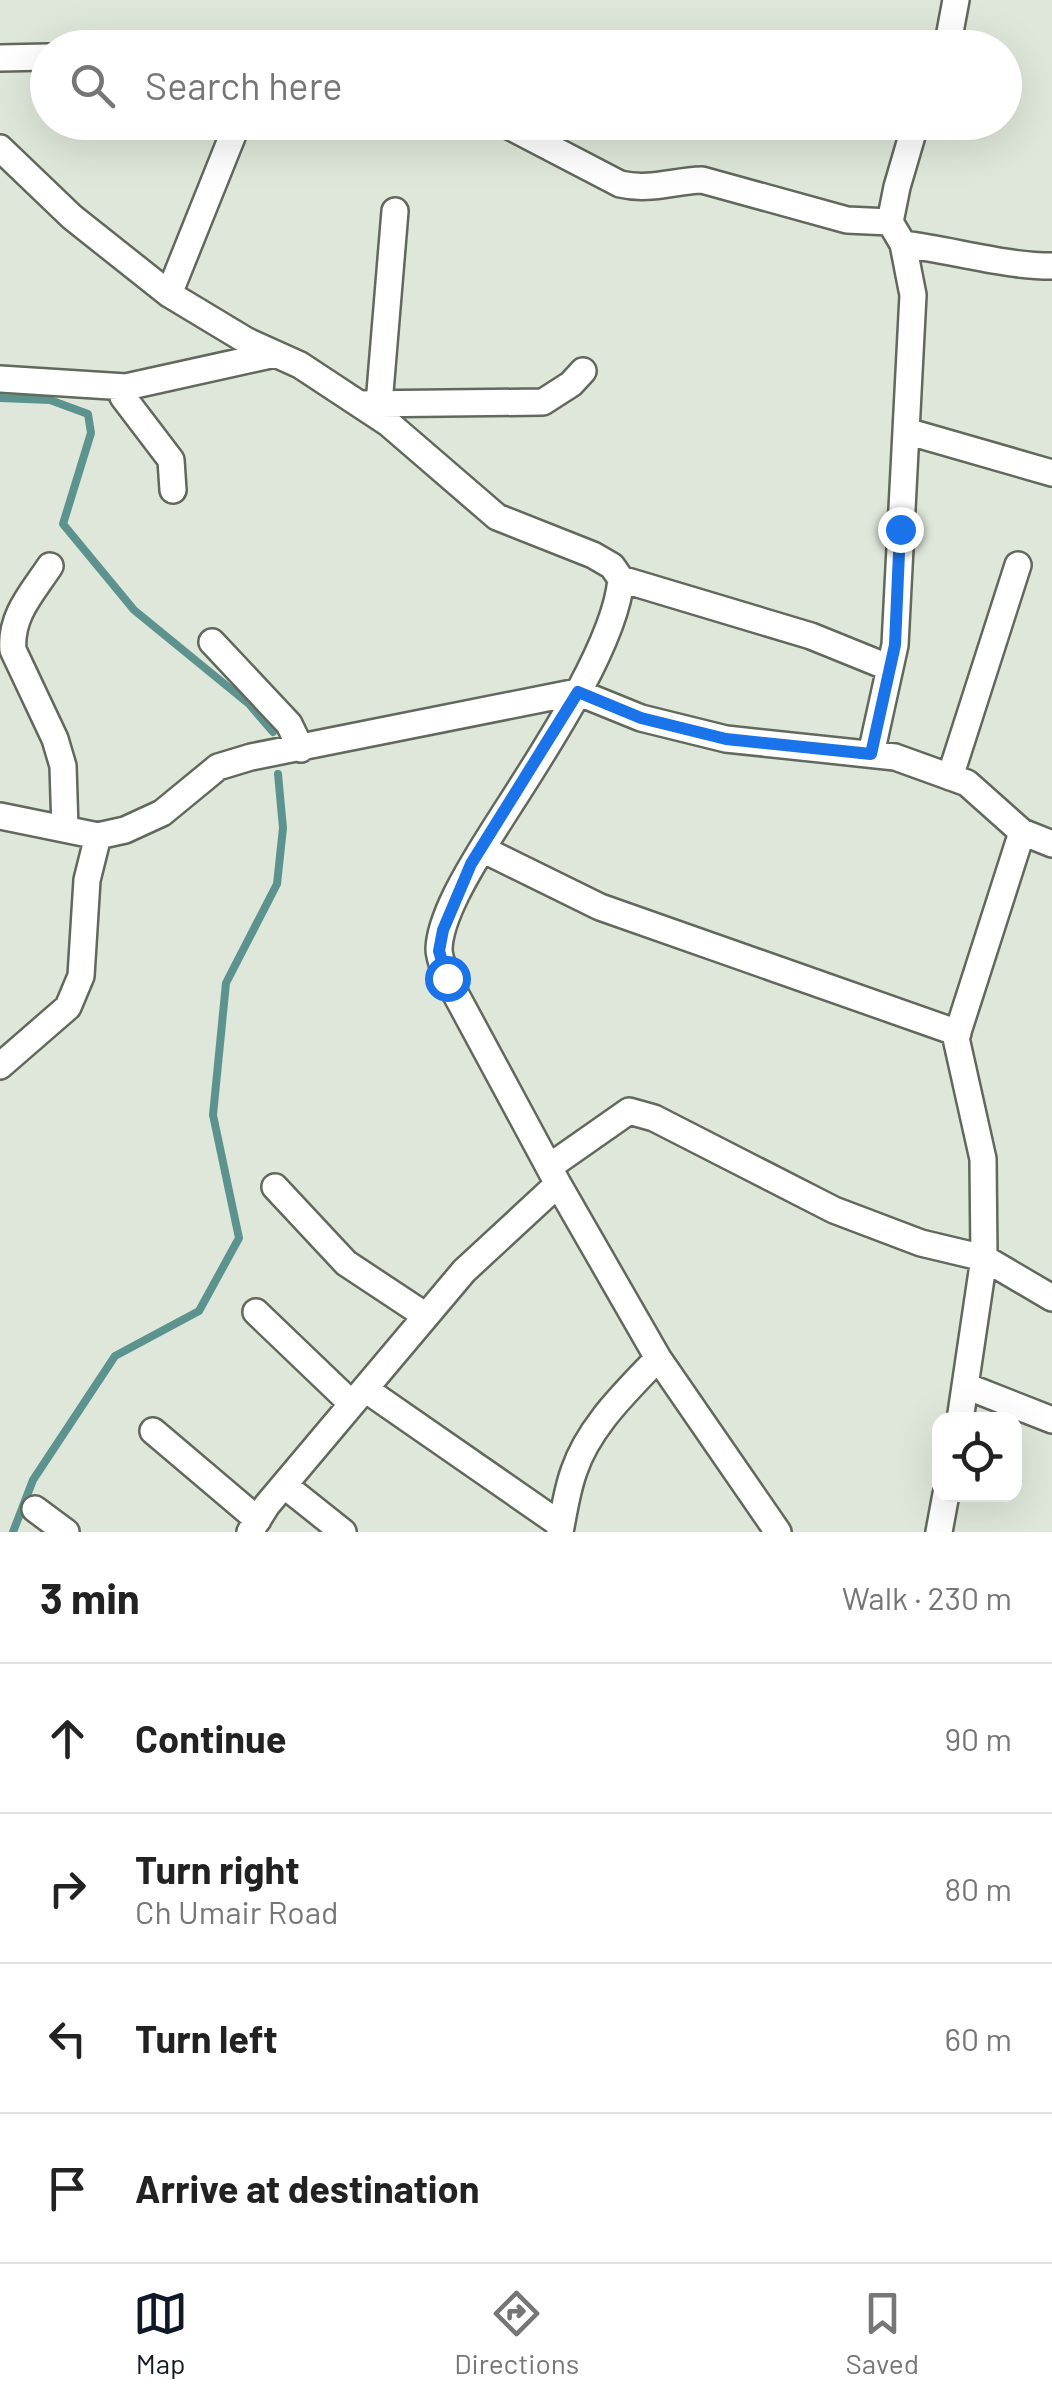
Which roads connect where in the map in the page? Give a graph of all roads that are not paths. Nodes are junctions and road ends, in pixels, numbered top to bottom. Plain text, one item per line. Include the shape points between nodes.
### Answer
1 (956, 0) edge
2 (950, 30) edge
3 (30, 57) edge
4 (0, 58) edge
5 (231, 140) edge
6 (536, 140) edge
7 (911, 140) edge
8 (0, 148) edge
9 (394, 212) dead end
10 (897, 233) junction
11 (1052, 266) edge
12 (169, 294) junction
13 (276, 354) junction
14 (583, 371) dead end
15 (0, 380) edge
16 (126, 387) junction
17 (370, 404) junction
18 (906, 431) junction
19 (1052, 473) edge
20 (173, 490) dead end
21 (1018, 565) dead end
22 (50, 566) dead end
23 (621, 579) junction
24 (212, 642) dead end
25 (890, 668) junction
26 (578, 692) junction
27 (301, 748) junction
28 (871, 754) junction
29 (950, 776) junction
30 (0, 816) edge
31 (65, 829) junction
32 (1022, 832) junction
33 (98, 836) junction
34 (1052, 844) edge
35 (482, 849) junction
36 (958, 1034) junction
37 (0, 1066) edge
38 (553, 1175) junction
39 (275, 1187) dead end
40 (984, 1258) junction
41 (1052, 1298) edge
42 (256, 1312) dead end
43 (426, 1316) junction
44 (658, 1358) junction
45 (966, 1386) junction
46 (358, 1397) junction
47 (961, 1412) edge
48 (1052, 1420) edge
49 (153, 1432) dead end
50 (284, 1485) junction
51 (945, 1502) edge
52 (35, 1509) dead end
53 (254, 1526) edge
54 (560, 1529) edge
55 (66, 1532) edge
56 (343, 1532) edge
57 (778, 1532) edge
58 (939, 1532) edge

1 - 2 street
3 - 4 street
5 - 12 street
6 - 10 street via 620,184 640,189 702,180
7 - 10 street via 897,186
8 - 12 street via 72,217
9 - 17 street
10 - 11 street via 1013,264
10 - 18 street via 913,295
12 - 13 street
13 - 16 street
13 - 17 street
14 - 17 street via 542,402
15 - 16 street
16 - 20 street via 123,397 171,460
17 - 23 street via 497,517 594,555
18 - 19 street
18 - 25 street
21 - 29 street
22 - 31 street via 11,634 63,766
23 - 25 street via 811,636
23 - 26 street via 614,613
24 - 27 street via 289,724
25 - 28 street
26 - 27 street
26 - 28 street via 641,718 726,739
26 - 35 street
27 - 33 street via 218,767 147,822
28 - 29 street
29 - 32 street
30 - 31 street
31 - 33 street
32 - 34 street
32 - 36 street
33 - 37 street via 87,880 80,976 68,1006
35 - 36 street via 600,908
35 - 38 street via 439,951 447,978
36 - 40 street via 983,1159
38 - 40 street via 629,1111 834,1210
38 - 43 street
38 - 44 street
39 - 43 street via 346,1263
40 - 41 street
40 - 45 street
42 - 46 street
43 - 46 street
44 - 54 street via 586,1446
44 - 57 street
45 - 47 street
45 - 48 street
46 - 50 street
46 - 54 street
49 - 53 street
50 - 53 street
50 - 56 street
51 - 58 street
52 - 55 street

